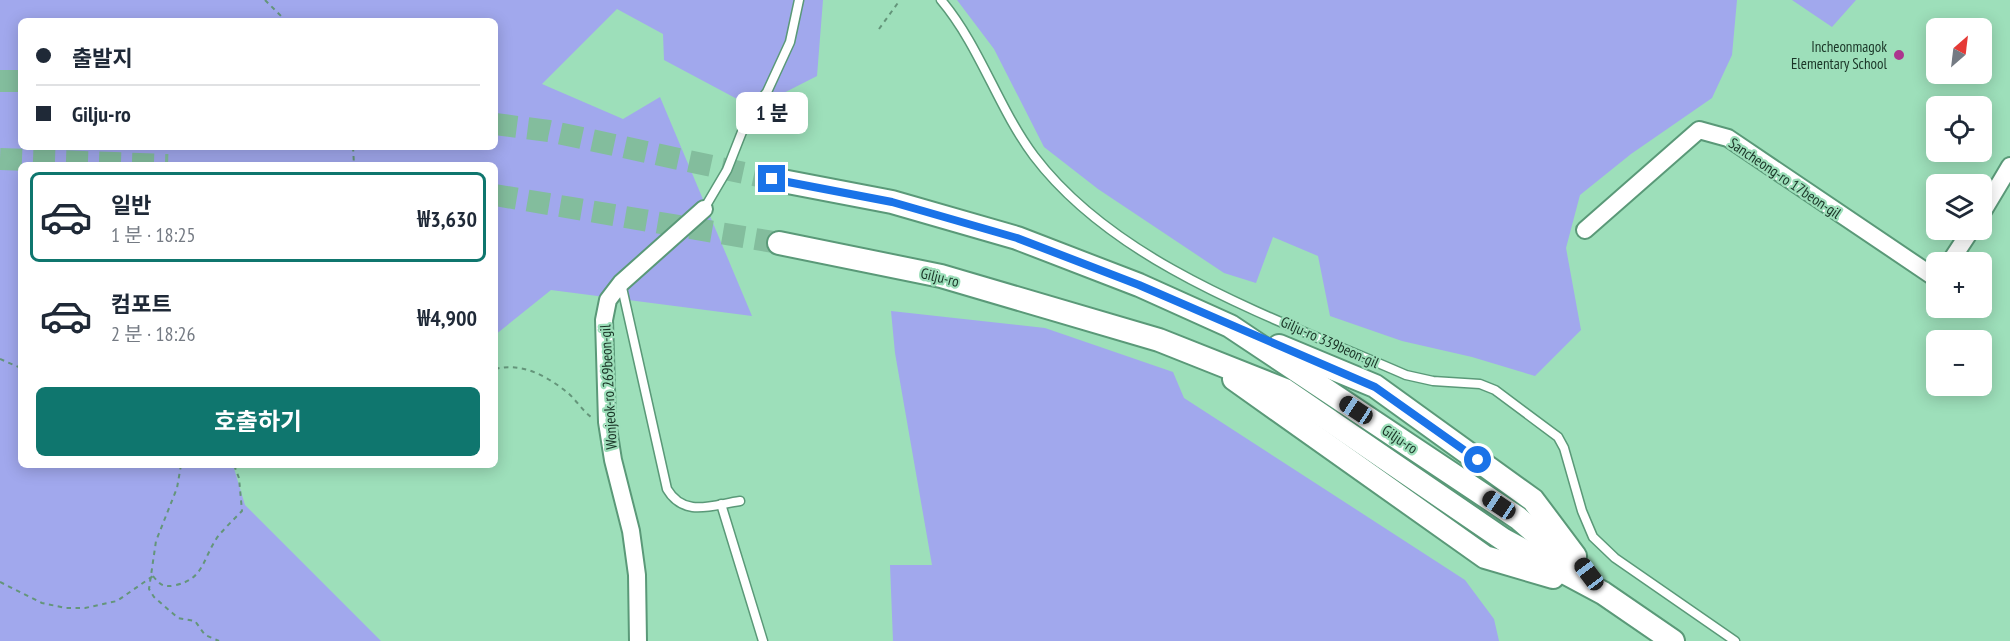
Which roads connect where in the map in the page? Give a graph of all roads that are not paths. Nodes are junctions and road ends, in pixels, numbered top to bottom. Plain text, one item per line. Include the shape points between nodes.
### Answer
1 (799, 0) edge
2 (941, 0) edge
3 (2010, 166) edge
4 (772, 179) tunnel mouth
5 (1992, 196) edge
6 (704, 209) joint
7 (1585, 230) dead end
8 (779, 243) tunnel mouth
9 (1926, 270) edge
10 (621, 283) junction
11 (1230, 326) junction
12 (740, 501) dead end
13 (721, 504) junction
14 (1603, 593) junction
15 (638, 641) edge
16 (763, 641) edge
17 (1672, 641) edge
18 (1735, 641) edge

1 - 6 lane via 785,52 767,92 749,114 722,179
2 - 18 lane, Gilju-ro 339beon-gil via 1035,157 1113,232 1158,262 1225,296 1406,375 1480,384 1495,390 1558,437 1593,537 1615,558
3 - 5 street
4 - 11 main road, Gilju-ro via 892,202 1017,238 1139,285
6 - 10 street, Wonjeok-ro 269beon-gil
7 - 9 street, Sancheong-ro 17beon-gil via 1699,130 1728,138
8 - 14 main road, Gilju-ro via 941,276 1159,340 1203,357 1485,557
10 - 13 lane via 667,489 674,501 684,507
10 - 15 street, Wonjeok-ro 269beon-gil via 608,300 604,320 607,422 631,531 637,575
11 - 14 main road, Gilju-ro via 1518,518
11 - 14 main road via 1375,387 1443,435 1533,500
12 - 13 lane
13 - 16 lane
14 - 17 main road, Gilju-ro

